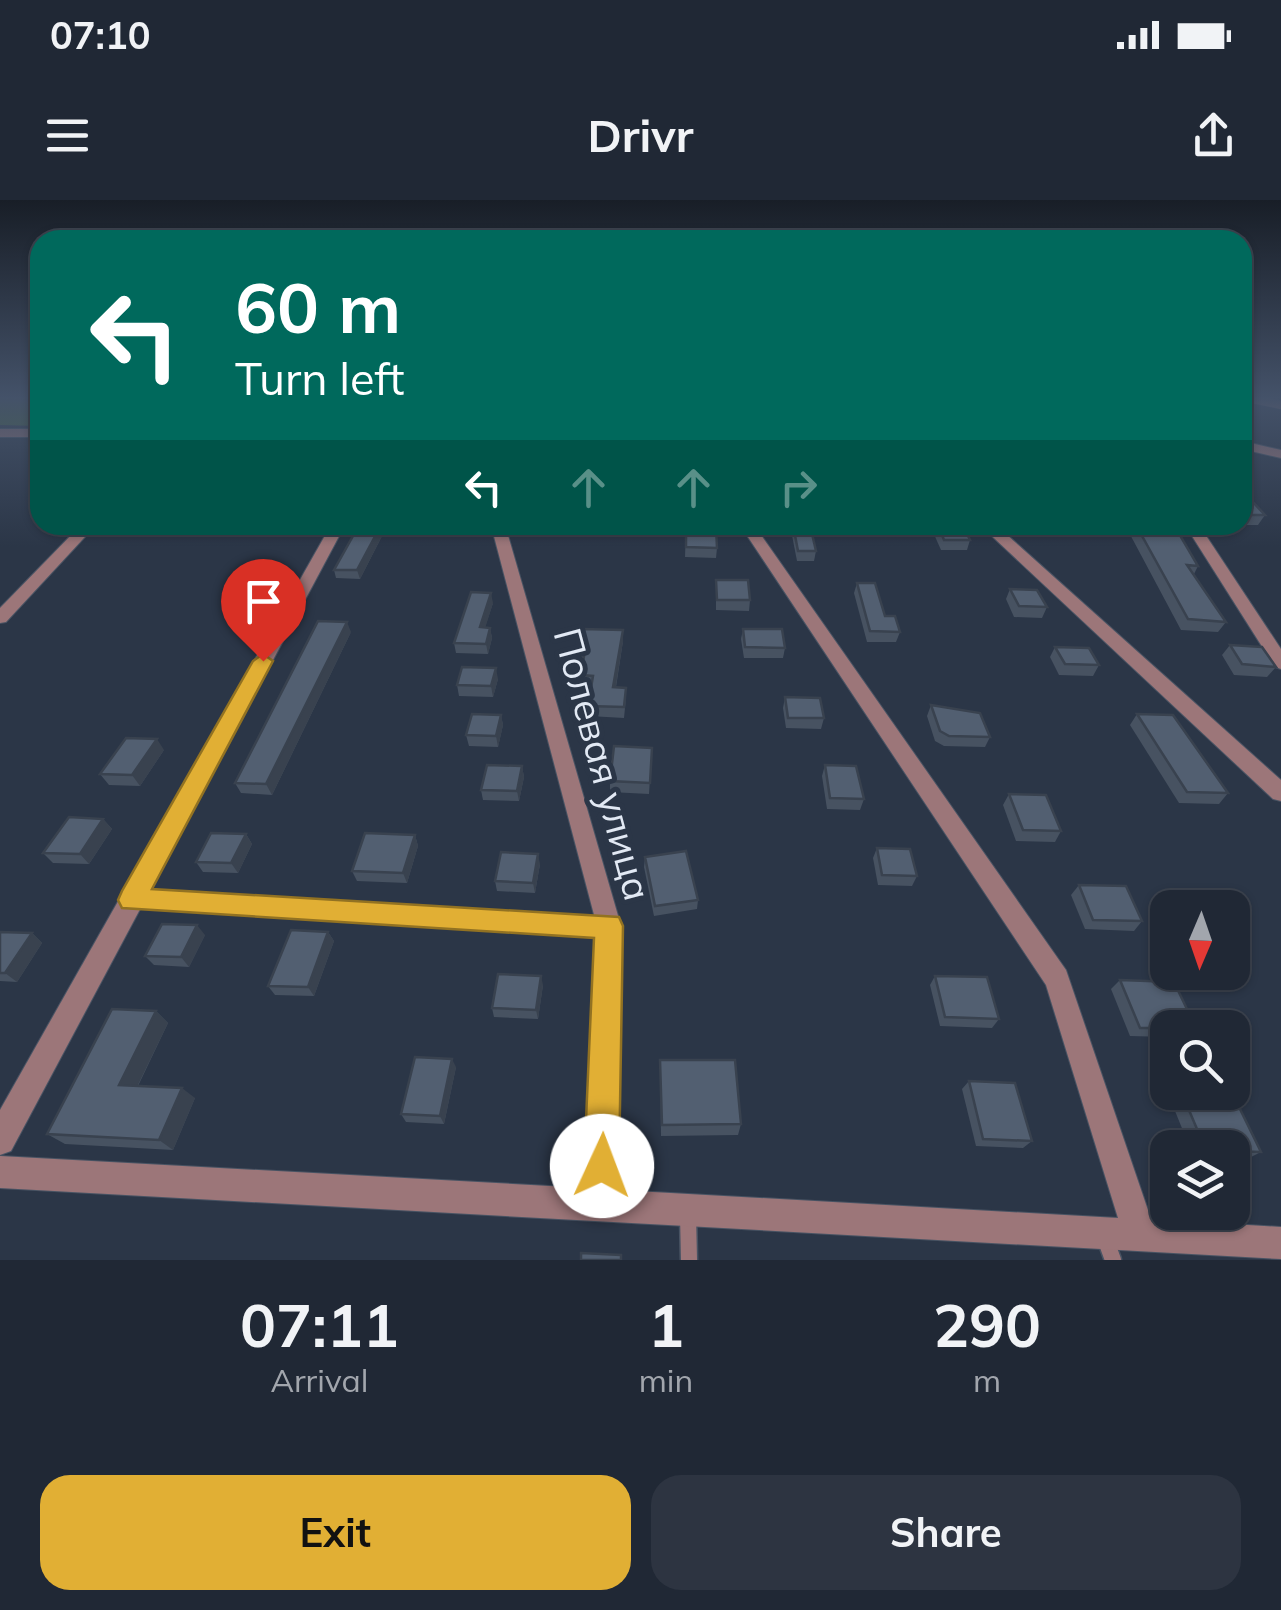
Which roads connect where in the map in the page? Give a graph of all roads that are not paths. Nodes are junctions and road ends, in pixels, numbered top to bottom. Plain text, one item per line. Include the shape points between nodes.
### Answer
1 (1253, 447) edge
2 (1281, 454) edge
3 (79, 535) edge
4 (333, 535) edge
5 (501, 535) edge
6 (754, 535) edge
7 (999, 535) edge
8 (1198, 535) edge
9 (0, 618) edge
10 (1281, 663) edge
11 (1281, 792) edge
12 (132, 900) junction
13 (609, 926) junction
14 (0, 1140) edge
15 (0, 1172) edge
16 (601, 1206) junction
17 (688, 1210) junction
18 (1140, 1236) junction
19 (1281, 1243) edge
20 (1108, 1247) edge
21 (689, 1260) edge

1 - 2 street
3 - 9 street
4 - 12 street
5 - 13 street, Полевая улица
6 - 18 street via 1057,979
7 - 11 street
8 - 10 street
12 - 13 lane
12 - 14 street
13 - 16 street, Полевая улица
15 - 16 street
16 - 17 street
17 - 20 street
17 - 21 lane
18 - 19 street
18 - 20 street

